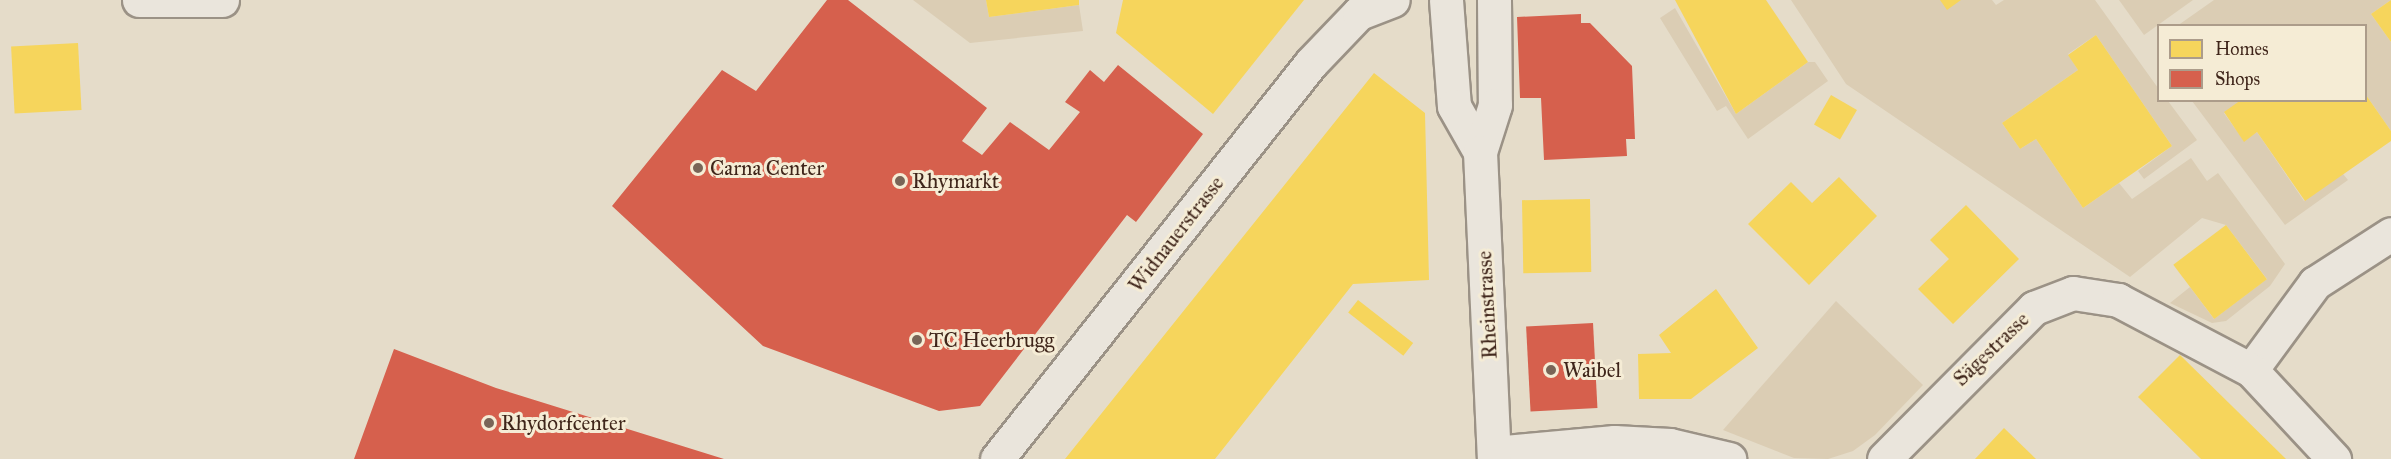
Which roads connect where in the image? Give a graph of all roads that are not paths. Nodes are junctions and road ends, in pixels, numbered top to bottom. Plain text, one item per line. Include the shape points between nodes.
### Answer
1 (139, 0) edge
2 (222, 0) edge
3 (1393, 0) edge
4 (1446, 0) edge
5 (1494, 0) edge
6 (1360, 6) edge
7 (1480, 152) junction
8 (2391, 234) edge
9 (2251, 370) junction
10 (1494, 456) edge
11 (997, 459) edge
12 (1729, 459) edge
13 (1884, 459) edge
14 (2334, 459) edge

1 - 2 street
3 - 6 street, Widnauerstrasse
4 - 7 street, Rheinstrasse via 1454,106
5 - 7 street, Rheinstrasse via 1496,105
6 - 11 street, Widnauerstrasse
7 - 10 street, Rheinstrasse
8 - 9 street via 2315,283
9 - 13 street, Sägestrasse via 2118,300 2073,293 2034,308
9 - 14 street, Sägestrasse
10 - 12 street via 1614,442 1670,445

